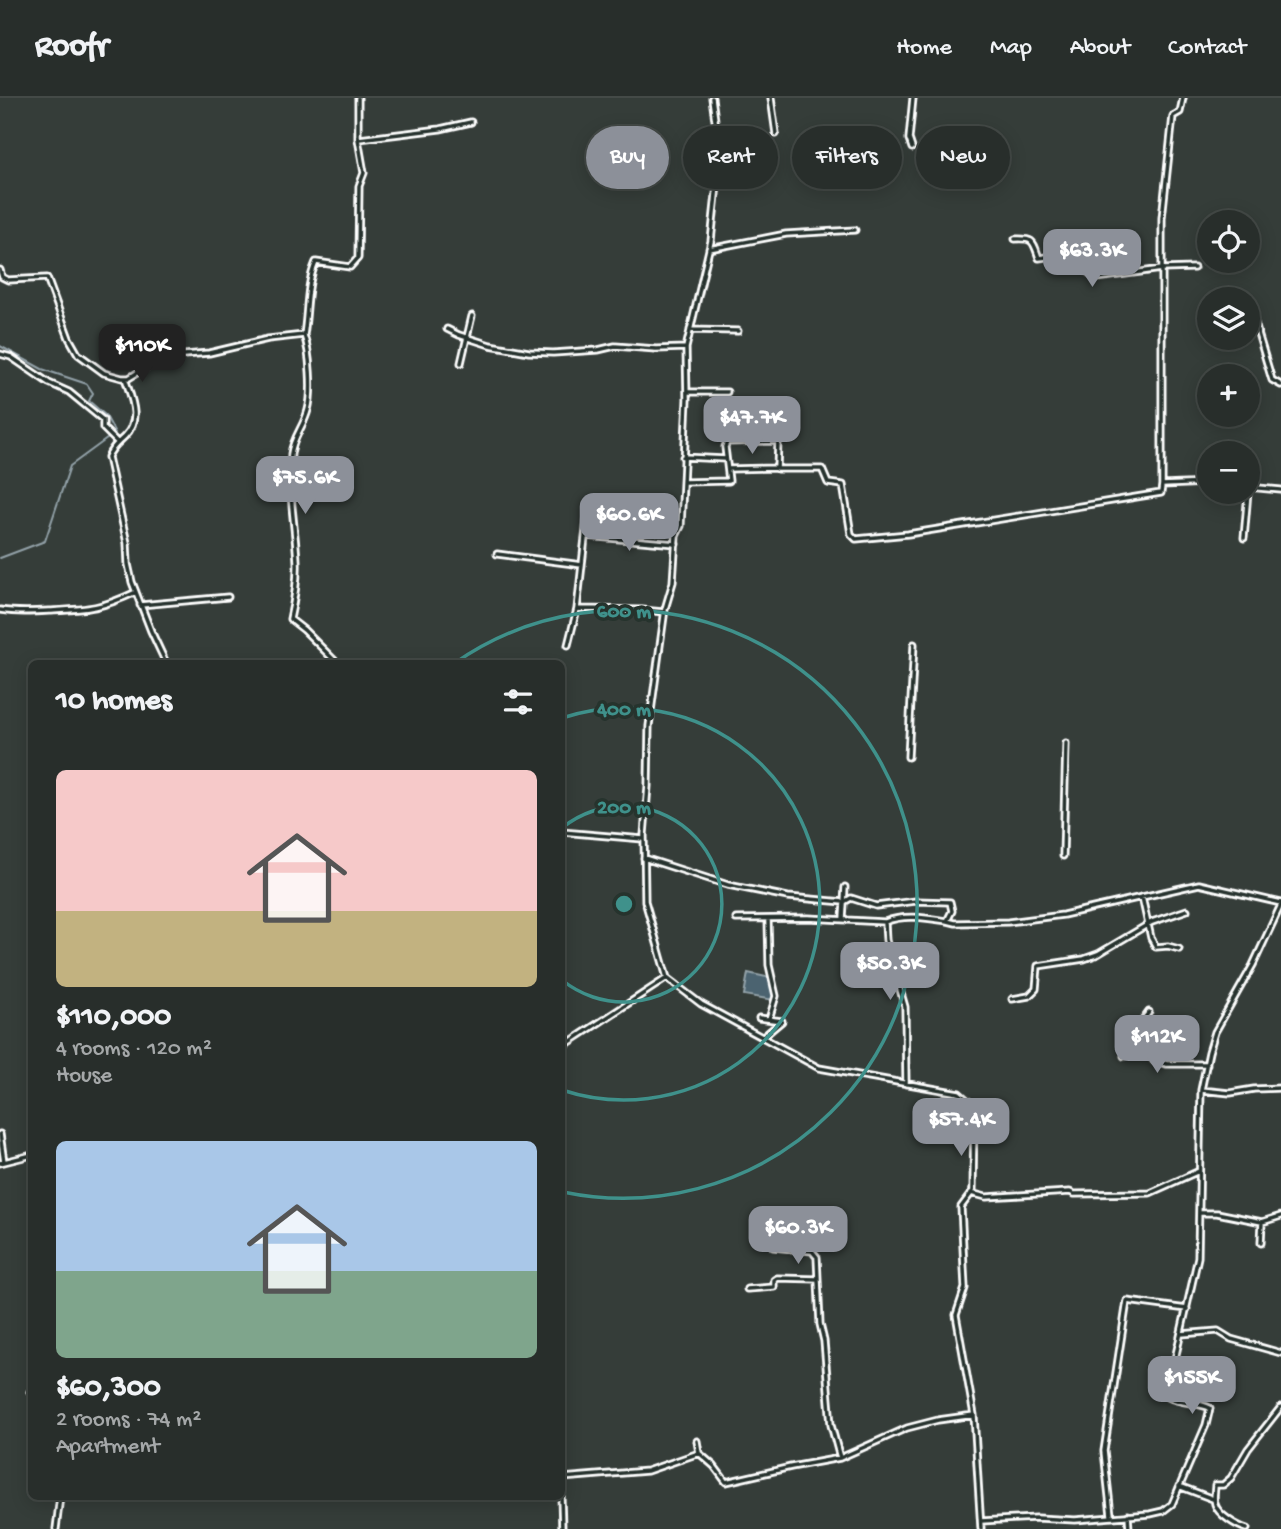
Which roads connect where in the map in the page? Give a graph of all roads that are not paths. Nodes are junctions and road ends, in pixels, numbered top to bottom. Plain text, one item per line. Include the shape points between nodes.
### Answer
1 (358, 98) edge
2 (712, 98) edge
3 (771, 98) edge
4 (913, 98) edge
5 (1183, 98) edge
6 (471, 122) dead end
7 (775, 126) edge
8 (358, 139) junction
9 (912, 148) dead end
10 (855, 230) dead end
11 (1014, 239) dead end
12 (709, 249) junction
13 (1194, 268) dead end
14 (1162, 269) junction
15 (0, 270) edge
16 (472, 316) dead end
17 (447, 329) dead end
18 (690, 330) junction
19 (738, 331) dead end
20 (304, 335) junction
21 (1260, 335) edge
22 (466, 338) junction
23 (686, 348) junction
24 (0, 354) edge
25 (461, 363) dead end
26 (125, 378) junction
27 (1281, 385) edge
28 (687, 392) junction
29 (727, 392) dead end
30 (117, 442) junction
31 (684, 457) junction
32 (726, 459) junction
33 (776, 468) junction
34 (728, 469) junction
35 (683, 482) junction
36 (1197, 484) edge
37 (1162, 485) junction
38 (1260, 489) edge
39 (1281, 490) edge
40 (1247, 504) edge
41 (587, 520) dead end
42 (586, 536) junction
43 (1244, 538) dead end
44 (676, 544) junction
45 (497, 554) dead end
46 (582, 565) junction
47 (136, 592) junction
48 (228, 597) dead end
49 (140, 605) junction
50 (577, 609) junction
51 (0, 610) edge
52 (664, 612) junction
53 (914, 644) dead end
54 (568, 645) dead end
55 (165, 660) edge
56 (334, 660) edge
57 (1066, 743) dead end
58 (908, 757) dead end
59 (565, 832) edge
60 (644, 839) junction
61 (1063, 856) dead end
62 (644, 858) junction
63 (845, 887) dead end
64 (1142, 897) junction
65 (844, 902) junction
66 (1281, 904) edge
67 (1187, 910) dead end
68 (736, 919) dead end
69 (768, 919) junction
70 (843, 919) junction
71 (947, 921) junction
72 (885, 922) junction
73 (1148, 925) junction
74 (1179, 949) dead end
75 (667, 978) junction
76 (1012, 999) dead end
77 (1149, 1012) dead end
78 (759, 1018) dead end
79 (769, 1019) junction
80 (1133, 1034) junction
81 (763, 1037) junction
82 (565, 1045) edge
83 (1124, 1056) dead end
84 (1207, 1064) junction
85 (906, 1084) junction
86 (1281, 1088) edge
87 (1201, 1090) junction
88 (0, 1134) edge
89 (28, 1156) edge
90 (2, 1162) edge
91 (1199, 1171) junction
92 (971, 1193) junction
93 (1200, 1213) junction
94 (1281, 1216) edge
95 (1262, 1222) junction
96 (1261, 1243) dead end
97 (773, 1247) dead end
98 (818, 1279) junction
99 (747, 1289) dead end
100 (1187, 1310) junction
101 (1181, 1334) junction
102 (1281, 1353) edge
103 (1281, 1407) edge
104 (974, 1415) junction
105 (697, 1441) dead end
106 (699, 1452) junction
107 (840, 1458) junction
108 (565, 1478) edge
109 (1179, 1486) junction
110 (1214, 1499) junction
111 (60, 1500) edge
112 (561, 1500) edge
113 (1128, 1515) junction
114 (1111, 1516) junction
115 (981, 1521) junction
116 (57, 1529) edge
117 (562, 1529) edge
118 (981, 1529) edge
119 (1129, 1529) edge
120 (1247, 1529) edge

1 - 8 street
2 - 12 street via 720,157
3 - 7 street
4 - 9 street
5 - 14 street via 1180,112 1173,116 1162,218
6 - 8 street
8 - 20 street via 364,176 359,186 358,258 351,267 316,262 309,281
10 - 12 street via 786,234
11 - 14 street via 1032,241 1039,258 1083,256 1086,271 1097,278
12 - 18 street
13 - 14 street
14 - 37 street
15 - 26 street via 8,280 47,278 78,354 104,373
16 - 22 street
17 - 22 street
18 - 19 street
18 - 23 street
20 - 26 street via 171,358
20 - 56 street via 309,408 291,453 297,562 290,619
21 - 27 street via 1272,380
22 - 23 street via 553,353 615,346
22 - 25 street
23 - 28 street
24 - 30 street via 75,396 103,419 103,428
26 - 30 street via 135,419
28 - 29 street
28 - 31 street
30 - 47 street via 108,457
31 - 32 street
31 - 35 street
32 - 33 street via 727,442 778,441
32 - 34 street
33 - 34 street
33 - 37 street via 822,469 828,483 842,484 851,534 856,539 1161,493
34 - 35 street via 729,481
35 - 44 street
36 - 37 street
38 - 39 street
40 - 43 street
41 - 42 street
42 - 44 street
42 - 46 street
44 - 52 street via 673,582
45 - 46 street
46 - 50 street
47 - 49 street
47 - 51 street via 87,610
48 - 49 street
49 - 55 street
50 - 52 street
50 - 54 street
52 - 60 street via 649,726
53 - 58 street
57 - 61 street
59 - 60 street
60 - 62 street
62 - 65 street via 728,885
62 - 75 street via 645,901
63 - 65 street
64 - 66 street via 1199,884
64 - 71 street via 1008,922
64 - 73 street
65 - 70 street
65 - 71 street via 851,898 876,906 950,902
66 - 84 street via 1215,1032
67 - 73 street
68 - 69 street
69 - 70 street
69 - 79 street via 769,965 776,996
70 - 72 street
71 - 72 street via 924,917
72 - 85 street via 905,1007
73 - 74 street via 1156,947
73 - 76 street via 1098,954 1038,966 1036,989 1029,996
75 - 81 street via 701,1004
75 - 82 street
77 - 80 street
78 - 79 street
79 - 81 street via 782,1021
80 - 83 street
80 - 84 street via 1154,1062
81 - 85 street via 819,1068
84 - 87 street
85 - 92 street via 958,1093 974,1106
86 - 87 street via 1230,1093
87 - 91 street
88 - 90 street
89 - 90 street
91 - 92 street via 1150,1193 986,1197
91 - 93 street
92 - 104 street via 961,1207 965,1288 956,1315
93 - 95 street
93 - 100 street via 1198,1257
94 - 95 street
95 - 96 street
97 - 98 street via 812,1251 817,1257
98 - 99 street via 777,1278 774,1287
98 - 107 street via 831,1424
100 - 101 street
100 - 114 street via 1127,1301 1104,1451
101 - 102 street via 1218,1331
101 - 109 street via 1168,1397 1210,1408
103 - 110 street via 1231,1478 1215,1485
104 - 107 street via 907,1428
104 - 115 street
105 - 106 street
106 - 107 street via 726,1482
106 - 108 street via 647,1471
109 - 110 street
109 - 113 street via 1172,1504 1163,1511
110 - 120 street via 1217,1508
111 - 116 street
112 - 117 street
113 - 114 street
113 - 119 street
114 - 115 street
115 - 118 street

